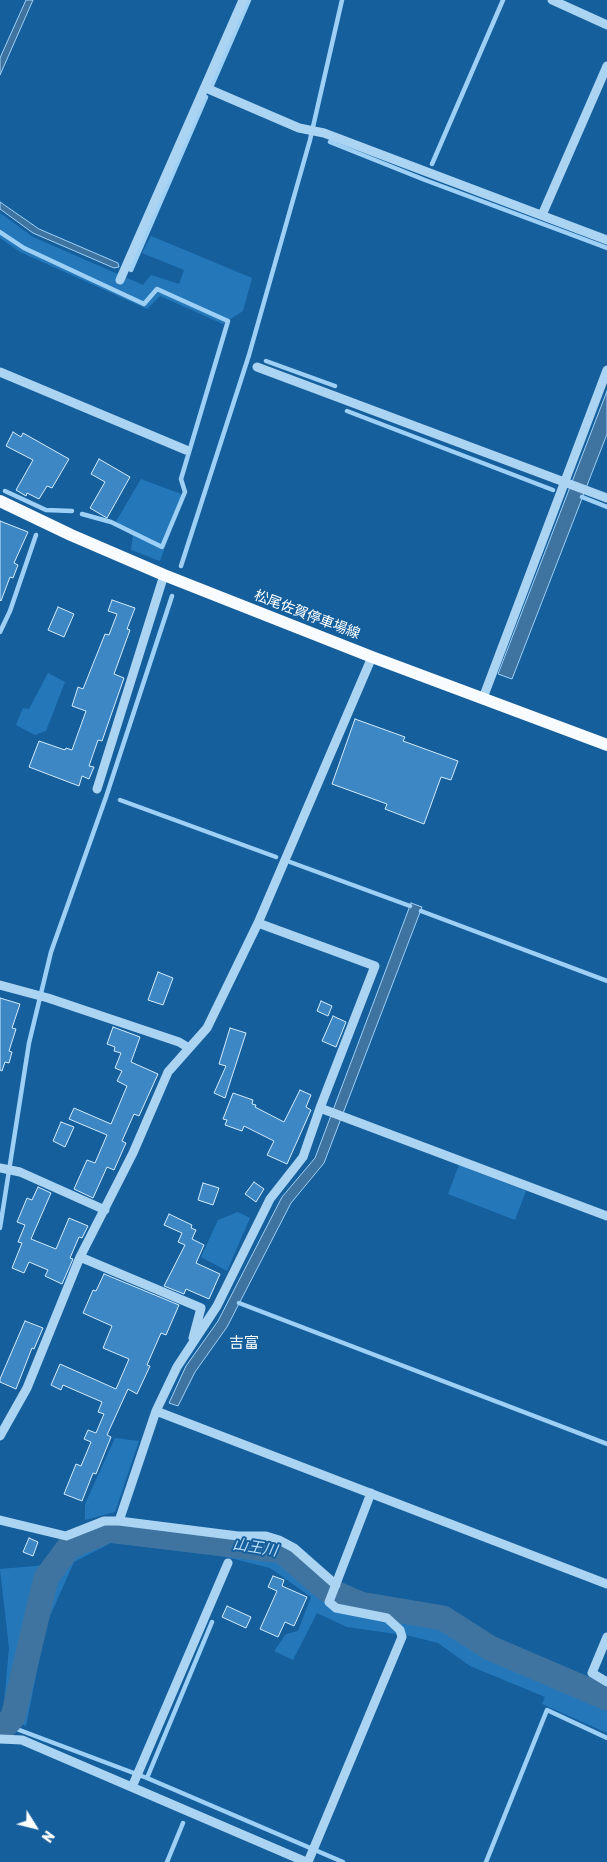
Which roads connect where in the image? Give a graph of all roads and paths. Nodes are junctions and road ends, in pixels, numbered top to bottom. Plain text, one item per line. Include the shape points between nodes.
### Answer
1 (243, 0) edge
2 (552, 0) edge
3 (607, 25) edge
4 (607, 66) edge
5 (206, 88) junction
6 (542, 215) junction
7 (607, 240) edge
8 (120, 280) dead end
9 (258, 367) dead end
10 (607, 370) edge
11 (0, 372) edge
12 (186, 450) dead end
13 (566, 482) junction
14 (607, 498) edge
15 (0, 501) edge
16 (164, 575) junction
17 (372, 656) junction
18 (483, 698) junction
19 (607, 746) edge
20 (98, 789) dead end
21 (258, 923) junction
22 (0, 985) edge
23 (189, 1048) junction
24 (324, 1109) junction
25 (0, 1168) edge
26 (104, 1210) junction
27 (607, 1216) edge
28 (80, 1257) junction
29 (190, 1346) junction
30 (156, 1411) junction
31 (0, 1436) edge
32 (371, 1493) junction
33 (0, 1520) edge
34 (119, 1521) junction
35 (228, 1563) dead end
36 (607, 1584) edge
37 (336, 1585) junction
38 (607, 1637) edge
39 (607, 1682) edge
40 (0, 1739) edge
41 (132, 1787) junction
42 (307, 1862) edge

1 - 5 street
2 - 3 street
4 - 6 street
5 - 6 street via 298,128 324,133
5 - 8 street
6 - 7 street
9 - 13 street
10 - 13 street
11 - 12 street
13 - 14 street
13 - 18 street
15 - 16 main road, 松尾佐賀停車場線
16 - 17 main road, 松尾佐賀停車場線
16 - 20 street
17 - 18 main road, 松尾佐賀停車場線
17 - 21 street
18 - 19 main road, 松尾佐賀停車場線
21 - 23 street via 207,1028
21 - 24 street via 375,966
22 - 23 street via 48,998
23 - 26 street via 168,1072
24 - 27 street
24 - 29 street via 303,1157 270,1200 217,1306
25 - 26 street via 20,1172
26 - 28 street
28 - 29 street via 201,1308
28 - 31 street via 27,1388
29 - 30 street
30 - 32 street
30 - 34 street
32 - 36 street
32 - 37 street
33 - 34 street via 66,1536 104,1521
34 - 37 street via 238,1536 266,1536 294,1548
35 - 41 street
37 - 42 street via 330,1602 336,1608 386,1618 400,1630 402,1637
38 - 39 street via 592,1673
40 - 41 street via 22,1740
41 - 42 street

